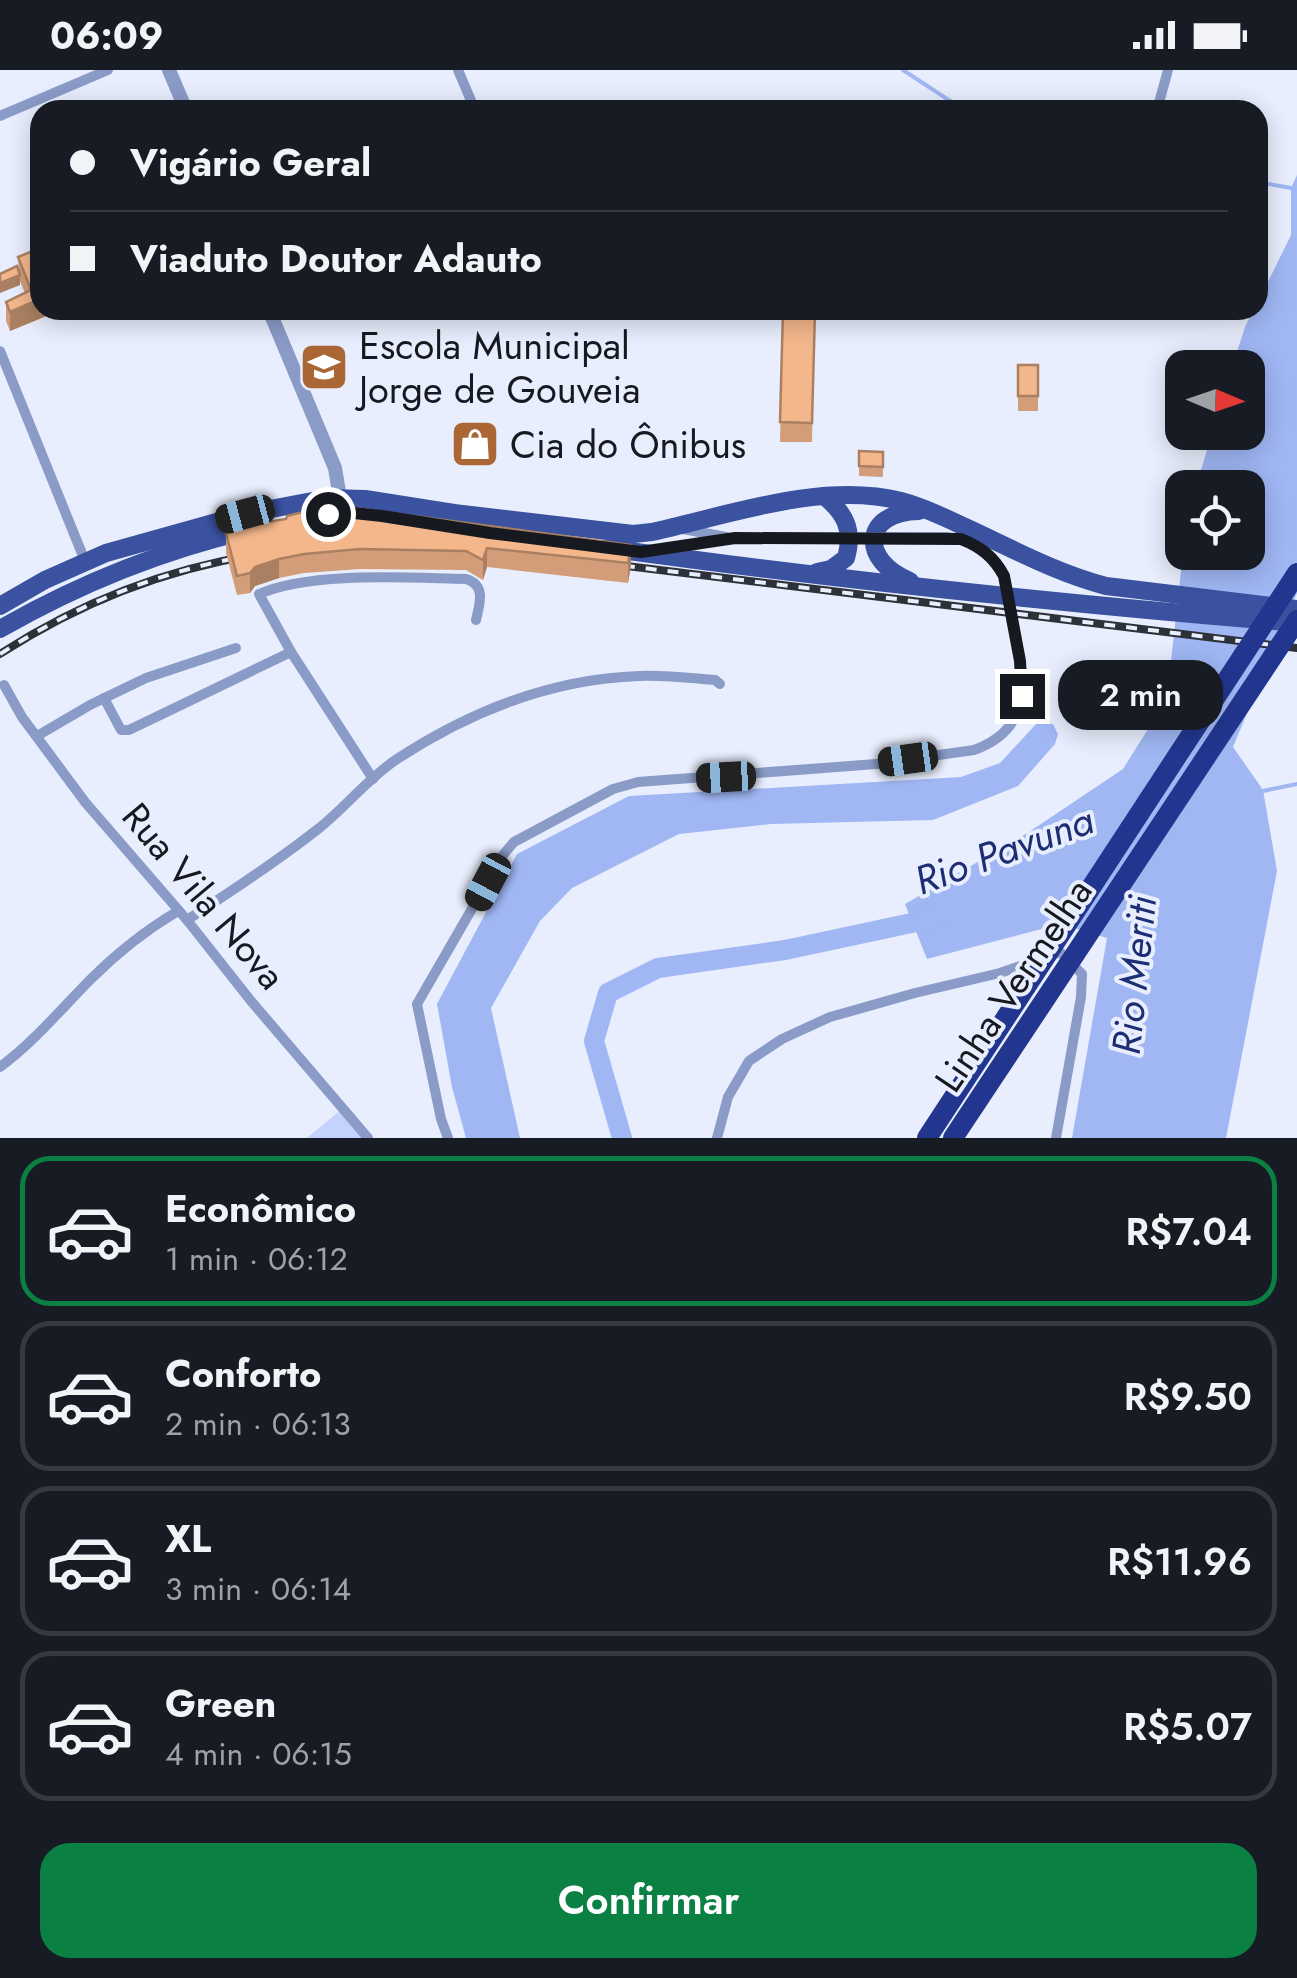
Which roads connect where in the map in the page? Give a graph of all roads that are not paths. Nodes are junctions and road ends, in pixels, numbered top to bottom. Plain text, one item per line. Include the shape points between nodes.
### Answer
1 (108, 70) edge
2 (170, 70) edge
3 (458, 70) edge
4 (1168, 70) edge
5 (38, 100) edge
6 (182, 100) edge
7 (471, 100) edge
8 (1160, 100) edge
9 (30, 103) edge
10 (0, 116) edge
11 (273, 320) edge
12 (0, 351) edge
13 (824, 496) junction
14 (340, 498) junction
15 (930, 510) junction
16 (672, 528) junction
17 (552, 532) junction
18 (735, 538) junction
19 (641, 552) junction
20 (84, 562) junction
21 (811, 573) junction
22 (1297, 573) edge
23 (926, 587) junction
24 (1167, 603) junction
25 (0, 606) edge
26 (1297, 608) edge
27 (476, 620) dead end
28 (1297, 622) edge
29 (0, 629) edge
30 (236, 648) dead end
31 (291, 652) junction
32 (720, 684) dead end
33 (4, 685) dead end
34 (104, 698) junction
35 (37, 736) junction
36 (372, 779) junction
37 (178, 910) junction
38 (187, 920) junction
39 (0, 1067) edge
40 (368, 1138) edge
41 (448, 1138) edge
42 (716, 1138) edge
43 (926, 1138) edge
44 (953, 1138) edge
45 (1056, 1138) edge

1 - 5 street
2 - 6 street
3 - 7 street
4 - 8 street
9 - 10 street
11 - 14 street via 335,468
12 - 20 street
13 - 15 main road via 880,496
13 - 16 main road
13 - 21 main road via 848,523 849,548 839,564
14 - 17 main road
14 - 20 main road via 245,514
15 - 23 main road via 882,520 875,544 884,566
15 - 24 main road via 1076,578
16 - 17 main road
16 - 18 street
17 - 19 main road
17 - 29 main road via 490,533 367,514 312,517 114,573
18 - 19 street
18 - 41 street, bridge via 947,537 983,549 1004,576 1023,680 1018,713 988,745 974,750 612,788 514,842 418,1004
19 - 21 main road
20 - 25 main road
21 - 23 main road
22 - 43 highway, Linha Vermelha, bridge
23 - 24 main road
24 - 26 main road
24 - 28 main road, bridge
27 - 31 street via 479,588 466,578 352,579 259,594
28 - 44 highway, Linha Vermelha, bridge
30 - 34 street
31 - 34 street via 130,730 120,730
31 - 36 street
32 - 36 street via 642,676 536,693 446,730
33 - 35 street, Rua Vila Nova
34 - 35 street
35 - 37 street, Rua Vila Nova
36 - 38 street via 277,861
37 - 38 street, Rua Vila Nova
37 - 39 street via 118,954
38 - 40 street, Rua Vila Nova
42 - 45 street via 728,1096 748,1061 782,1039 830,1018 1060,952 1082,974

